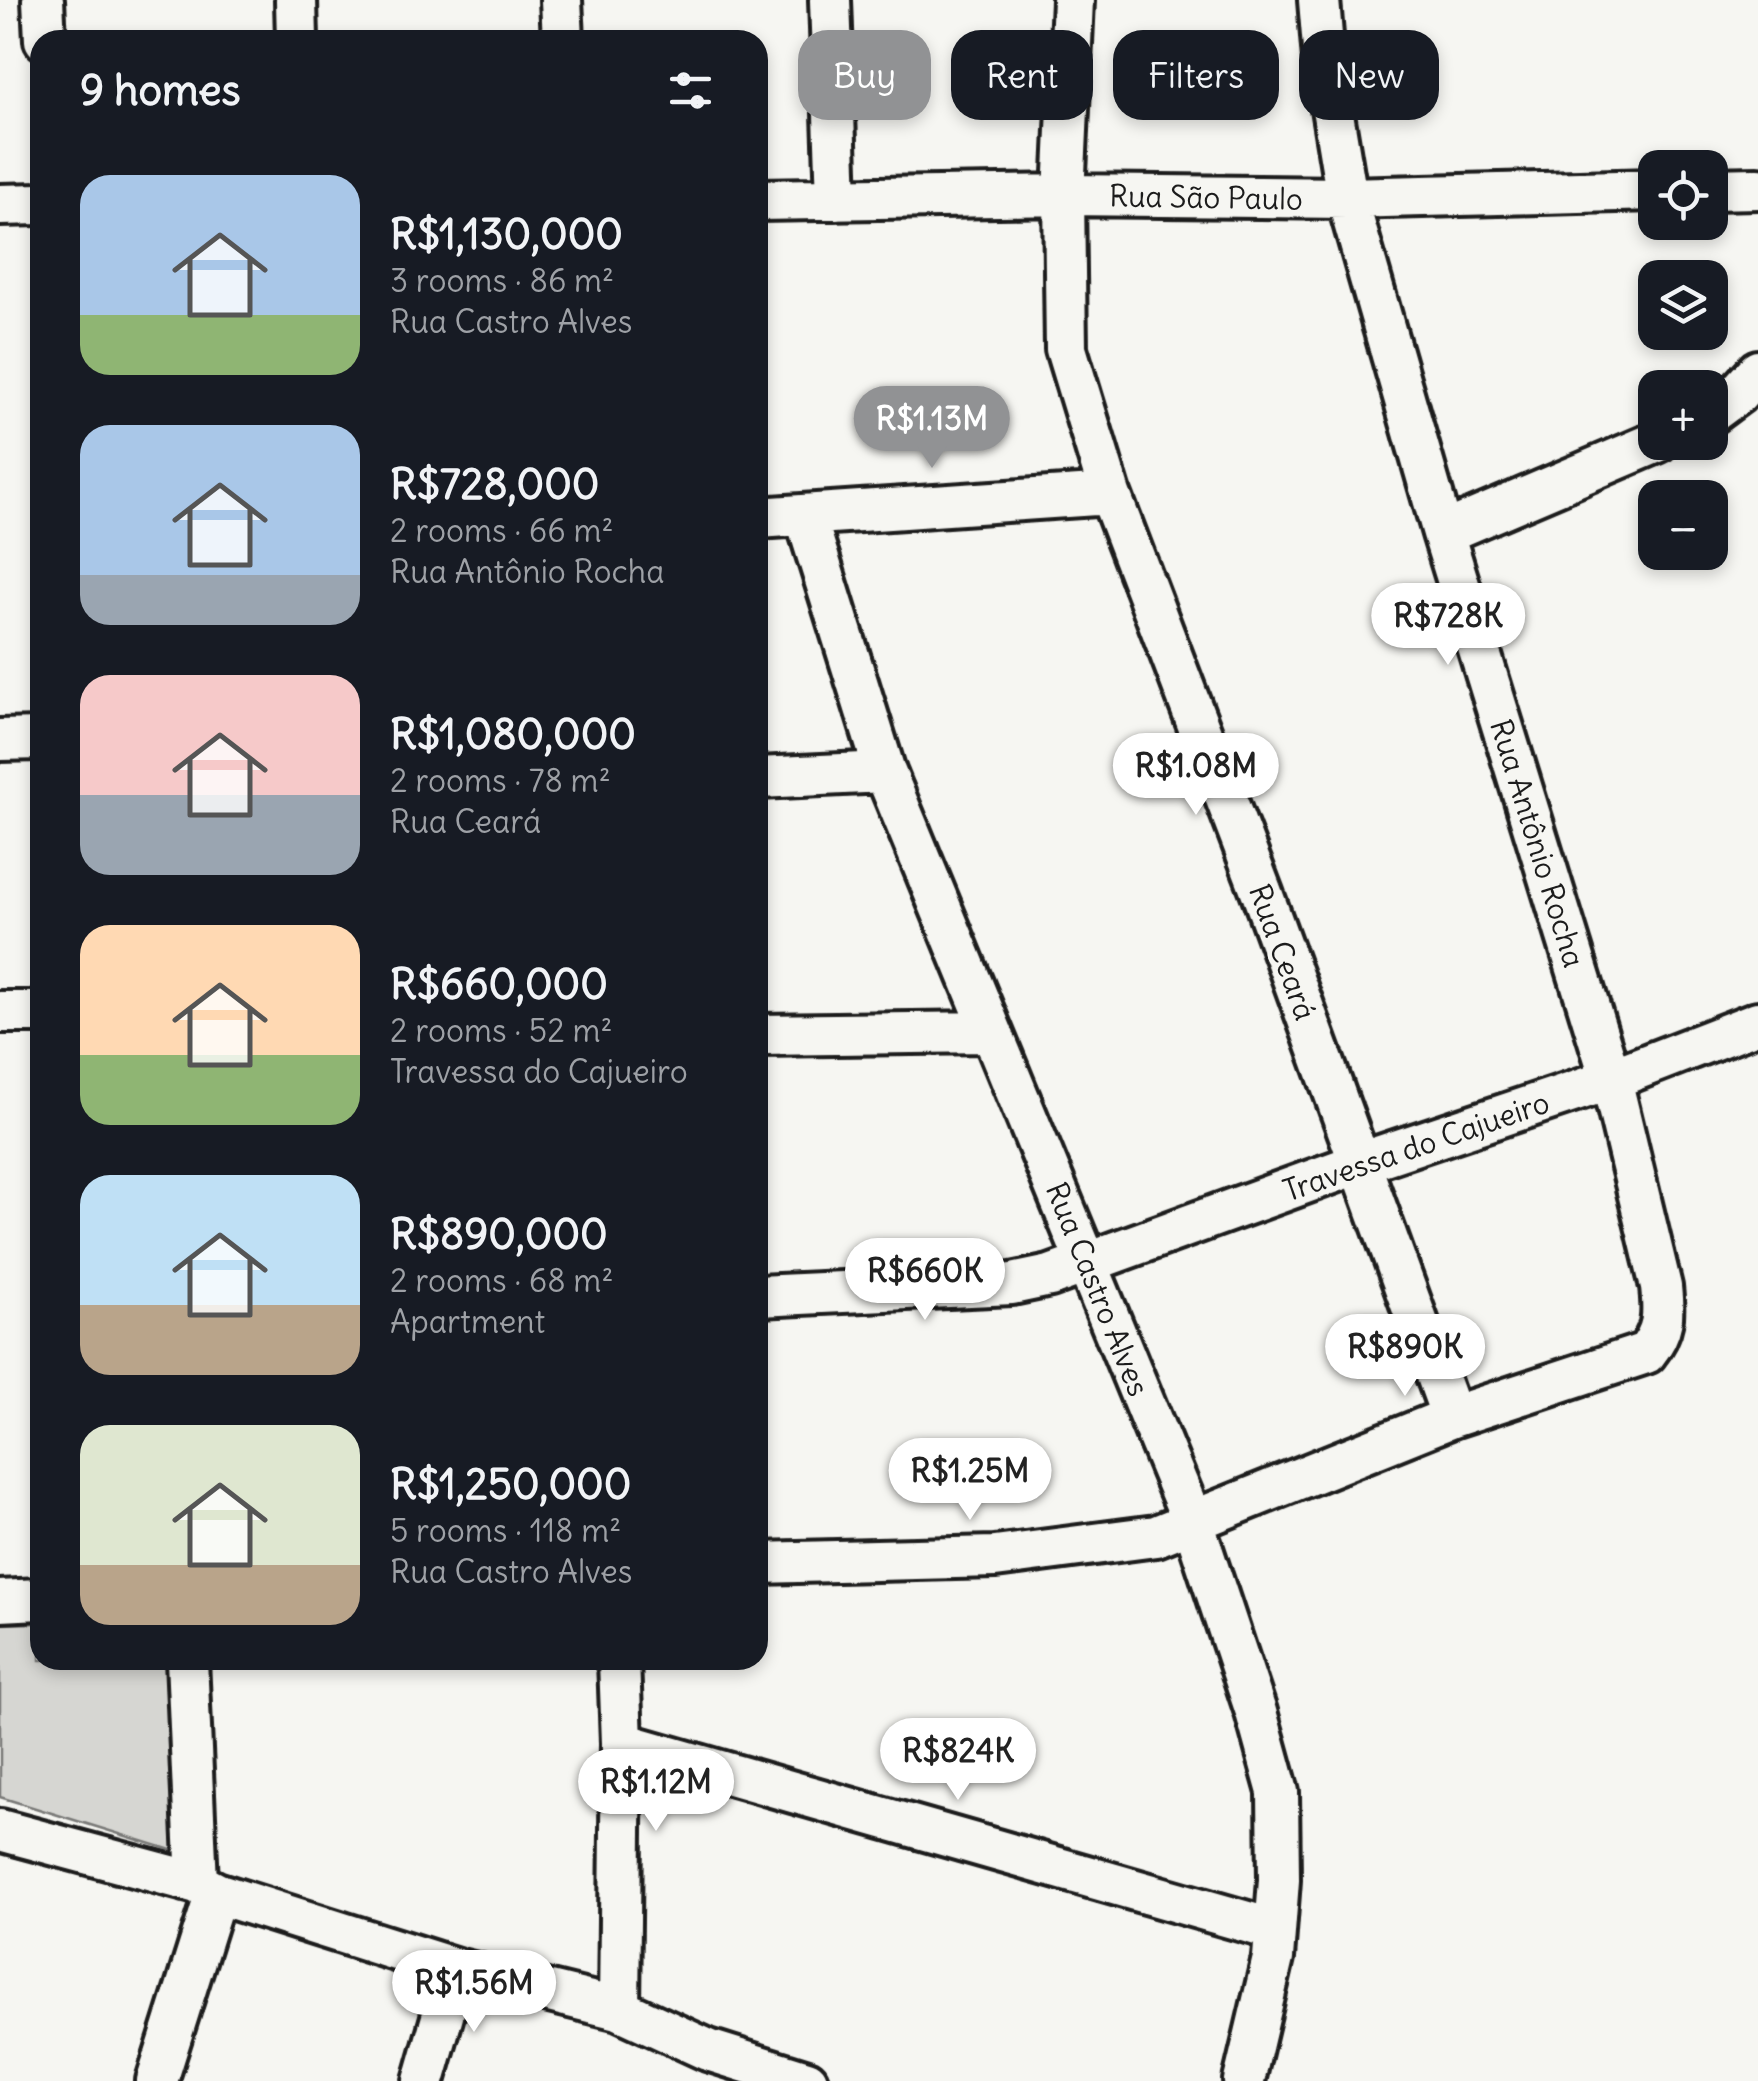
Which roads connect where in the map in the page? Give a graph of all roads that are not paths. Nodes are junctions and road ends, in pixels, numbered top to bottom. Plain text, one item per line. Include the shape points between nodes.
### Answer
1 (43, 0) edge
2 (296, 0) edge
3 (562, 0) edge
4 (830, 0) edge
5 (1074, 0) edge
6 (1319, 0) edge
7 (44, 30) edge
8 (297, 30) edge
9 (562, 30) edge
10 (1758, 188) edge
11 (1728, 189) edge
12 (1638, 190) edge
13 (1064, 195) junction
14 (837, 198) junction
15 (1347, 198) junction
16 (768, 200) edge
17 (30, 204) edge
18 (0, 205) edge
19 (1758, 371) edge
20 (1728, 401) edge
21 (1638, 450) edge
22 (1110, 494) junction
23 (805, 515) junction
24 (768, 517) edge
25 (1443, 533) junction
26 (30, 739) edge
27 (0, 740) edge
28 (885, 772) junction
29 (768, 778) edge
30 (0, 1012) edge
31 (30, 1012) edge
32 (1758, 1022) edge
33 (989, 1032) junction
34 (768, 1035) edge
35 (1611, 1080) junction
36 (1360, 1163) junction
37 (1080, 1264) junction
38 (768, 1296) edge
39 (1452, 1418) junction
40 (1193, 1522) junction
41 (768, 1563) edge
42 (30, 1599) edge
43 (0, 1601) edge
44 (188, 1670) edge
45 (619, 1670) edge
46 (622, 1743) junction
47 (0, 1830) edge
48 (206, 1888) junction
49 (1276, 1930) junction
50 (456, 1970) junction
51 (620, 2009) junction
52 (702, 2066) edge
53 (157, 2081) edge
54 (424, 2081) edge
55 (807, 2081) edge
56 (1244, 2081) edge

1 - 7 street
2 - 8 street
3 - 9 street
4 - 14 street
5 - 13 street, Rua Ceará
6 - 15 street, Rua Antônio Rocha
10 - 11 street
12 - 15 street, Rua São Paulo
13 - 14 street, Rua São Paulo
13 - 15 street, Rua São Paulo
13 - 22 street, Rua Ceará via 1066,349
14 - 16 street, Rua São Paulo
15 - 25 street, Rua Antônio Rocha
17 - 18 street
19 - 20 street
21 - 25 street
22 - 23 street
22 - 36 street, Rua Ceará
23 - 24 street
23 - 28 street, Rua Castro Alves
25 - 35 street, Rua Antônio Rocha
26 - 27 street
28 - 29 street
28 - 33 street, Rua Castro Alves
30 - 31 street
32 - 35 street, Travessa do Cajueiro
33 - 34 street
33 - 37 street, Rua Castro Alves
35 - 36 street, Travessa do Cajueiro
35 - 39 street, Rua Antônio Rocha via 1660,1287 1664,1318 1658,1338 1646,1353
36 - 37 street, Travessa do Cajueiro
36 - 39 street, Rua Ceará
37 - 38 street, Travessa do Cajueiro via 1012,1284
37 - 40 street, Rua Castro Alves
39 - 40 street
40 - 41 street via 1156,1536 995,1558
40 - 49 street, Rua Castro Alves via 1278,1792
42 - 43 street
44 - 48 street
45 - 46 street
46 - 49 street
46 - 51 street
47 - 48 street
48 - 50 street
48 - 53 street
49 - 56 street, Rua Castro Alves
50 - 51 street
50 - 54 street
51 - 52 street
52 - 55 street

